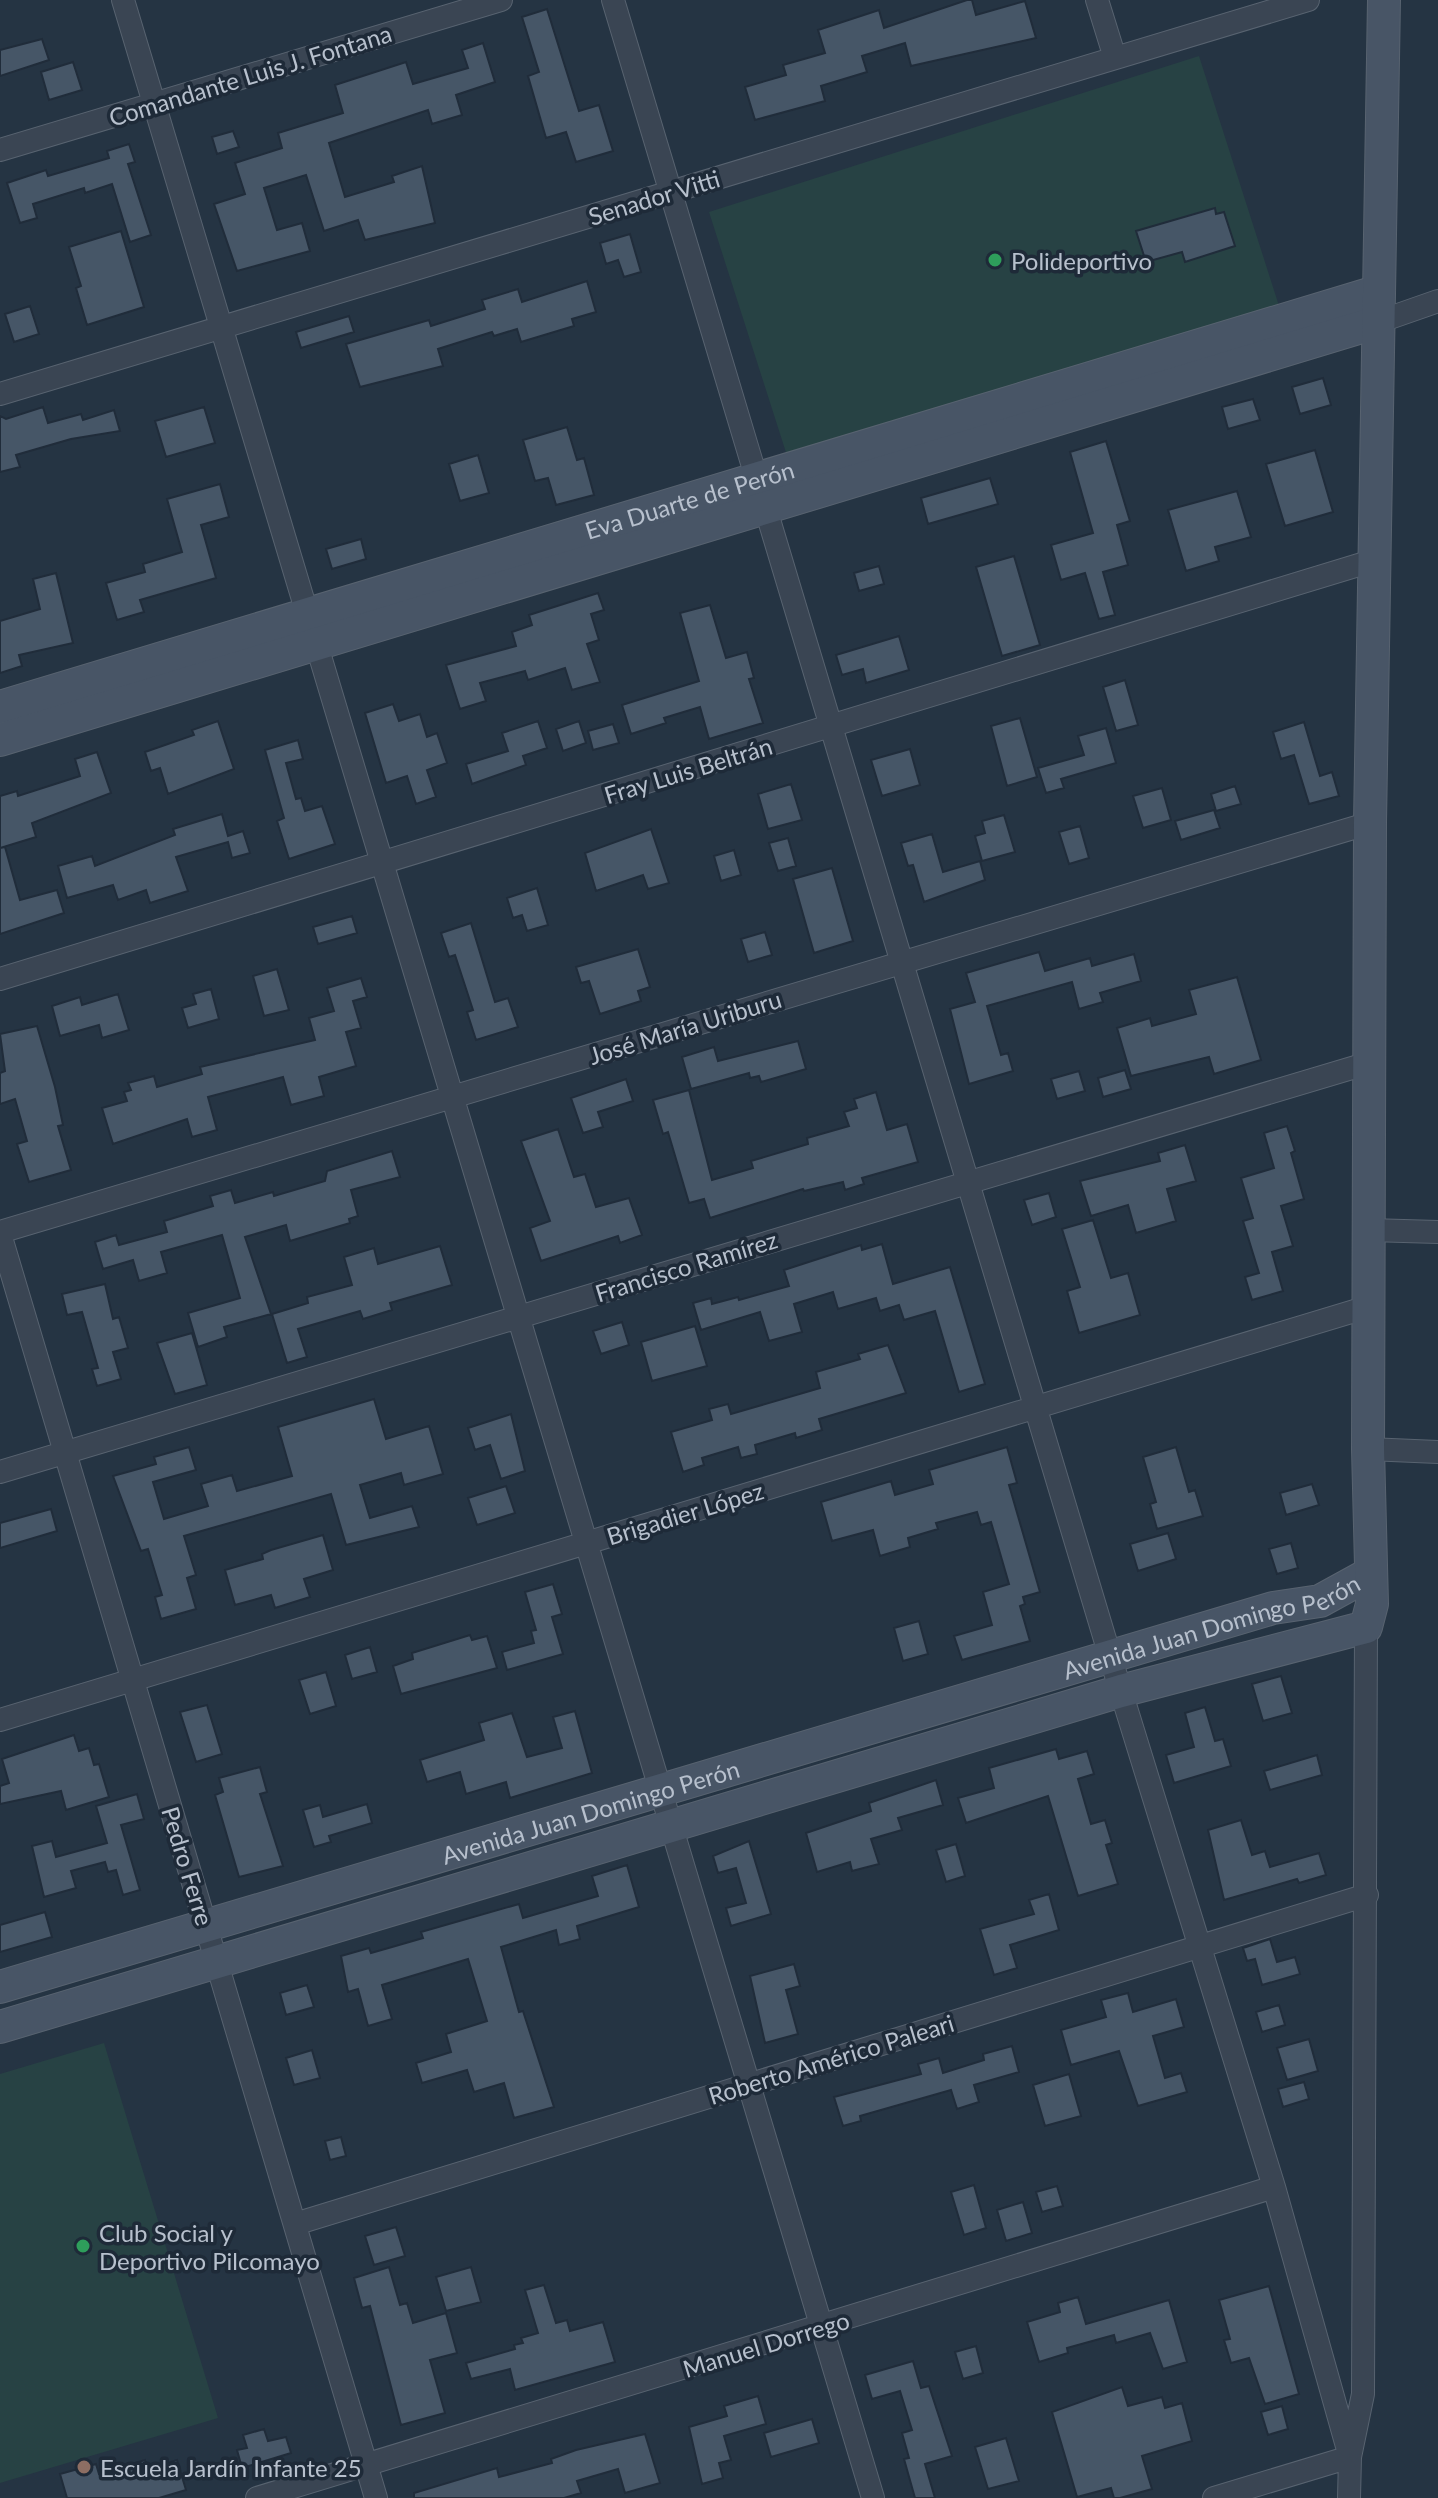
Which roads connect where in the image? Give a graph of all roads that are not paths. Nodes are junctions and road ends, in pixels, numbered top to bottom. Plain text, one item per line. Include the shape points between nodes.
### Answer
1 (123, 0) edge
2 (501, 0) edge
3 (613, 0) edge
4 (1097, 0) edge
5 (1308, 0) edge
6 (1384, 0) edge
7 (1115, 58) junction
8 (154, 104) junction
9 (0, 150) edge
10 (671, 192) junction
11 (1438, 301) edge
12 (1379, 306) junction
13 (221, 327) junction
14 (0, 394) edge
15 (761, 492) junction
16 (1375, 560) junction
17 (307, 614) junction
18 (316, 646) junction
19 (0, 707) edge
20 (831, 726) junction
21 (0, 740) edge
22 (1370, 823) junction
23 (382, 863) junction
24 (902, 963) junction
25 (0, 979) edge
26 (1372, 1062) junction
27 (452, 1097) junction
28 (967, 1181) junction
29 (1369, 1230) junction
30 (1438, 1232) edge
31 (0, 1233) edge
32 (1371, 1306) junction
33 (518, 1316) junction
34 (1035, 1407) junction
35 (1368, 1449) junction
36 (1438, 1452) edge
37 (65, 1453) junction
38 (0, 1472) edge
39 (586, 1543) junction
40 (1371, 1573) junction
41 (1366, 1627) junction
42 (1110, 1656) junction
43 (133, 1680) junction
44 (1121, 1691) junction
45 (0, 1720) edge
46 (659, 1790) junction
47 (669, 1826) junction
48 (1367, 1895) junction
49 (206, 1926) junction
50 (1201, 1945) junction
51 (217, 1962) junction
52 (0, 1987) edge
53 (0, 2027) edge
54 (749, 2084) junction
55 (1274, 2187) junction
56 (295, 2224) junction
57 (822, 2327) junction
58 (1350, 2457) junction
59 (367, 2465) junction
60 (257, 2498) edge
61 (376, 2498) edge
62 (873, 2498) edge
63 (1214, 2498) edge
64 (1349, 2498) edge

1 - 8 street
2 - 8 street, Comandante Luis J. Fontana
3 - 10 street
4 - 7 street
5 - 7 street, Senador Vitti
6 - 12 street
7 - 10 street, Senador Vitti
8 - 9 street, Comandante Luis J. Fontana
8 - 13 street
10 - 13 street, Senador Vitti
10 - 15 street
11 - 12 street
12 - 15 street, Eva Duarte de Perón
12 - 16 street
13 - 14 street, Senador Vitti
13 - 17 street
15 - 17 street, Eva Duarte de Perón
15 - 18 street, Eva Duarte de Perón
15 - 20 street
16 - 20 street, Fray Luis Beltrán
16 - 22 street
17 - 18 street
17 - 19 street, Eva Duarte de Perón
18 - 21 street, Eva Duarte de Perón
18 - 23 street
20 - 23 street, Fray Luis Beltrán
20 - 24 street
22 - 24 street, José María Uriburu
22 - 26 street
23 - 25 street, Fray Luis Beltrán
23 - 27 street
24 - 27 street, José María Uriburu
24 - 28 street
26 - 28 street, Francisco Ramírez
26 - 29 street
27 - 31 street, José María Uriburu
27 - 33 street
28 - 33 street, Francisco Ramírez
28 - 34 street
29 - 30 street
29 - 32 street
31 - 37 street, Pedro Ferre
32 - 34 street, Brigadier López
32 - 35 street
33 - 37 street, Francisco Ramírez
33 - 39 street
34 - 39 street, Brigadier López
34 - 42 street
35 - 36 street
35 - 40 street
37 - 38 street, Francisco Ramírez
37 - 43 street, Pedro Ferre
39 - 43 street, Brigadier López
39 - 46 street
40 - 41 street, Avenida Juan Domingo Perón
40 - 42 street, Avenida Juan Domingo Perón via 1320,1601 1273,1608
41 - 44 street, Avenida Juan Domingo Perón
41 - 48 street
42 - 44 street
42 - 46 street, Avenida Juan Domingo Perón
43 - 45 street, Brigadier López
43 - 49 street, Pedro Ferre
44 - 47 street, Avenida Juan Domingo Perón
44 - 50 street
46 - 47 street
46 - 49 street, Avenida Juan Domingo Perón
47 - 51 street, Avenida Juan Domingo Perón
47 - 54 street
48 - 50 street, Roberto Américo Paleari
48 - 58 street via 1363,2394
49 - 51 street, Pedro Ferre
49 - 52 street, Avenida Juan Domingo Perón
50 - 54 street, Roberto Américo Paleari
50 - 55 street
51 - 53 street, Avenida Juan Domingo Perón
51 - 56 street, Pedro Ferre
54 - 56 street, Roberto Américo Paleari
54 - 57 street
55 - 57 street, Manuel Dorrego
55 - 58 street
56 - 59 street, Pedro Ferre
57 - 59 street, Manuel Dorrego
57 - 62 street
58 - 63 street
58 - 64 street
59 - 60 street, Manuel Dorrego
59 - 61 street, Pedro Ferre

